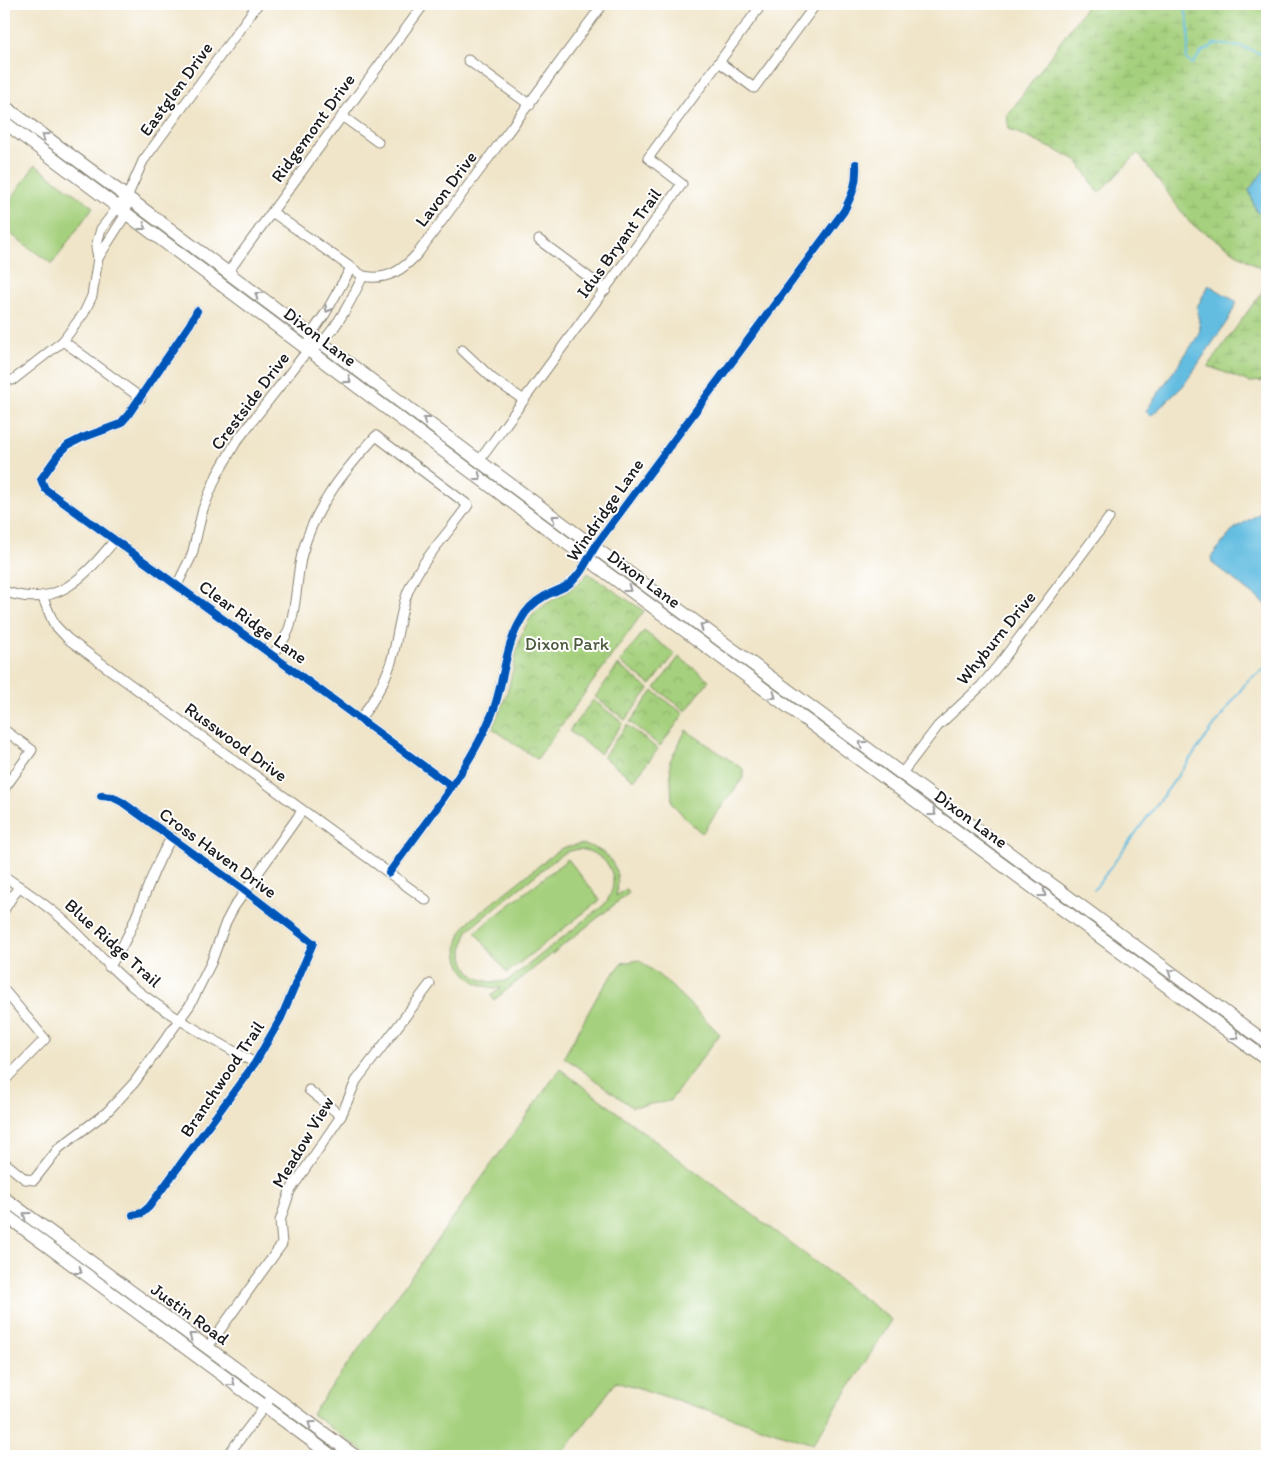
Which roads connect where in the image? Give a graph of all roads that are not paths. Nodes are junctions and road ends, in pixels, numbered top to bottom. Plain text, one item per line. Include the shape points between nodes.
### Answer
1 (258, 4) edge
2 (424, 4) edge
3 (762, 4) edge
4 (816, 4) edge
5 (599, 5) edge
6 (468, 60) dead end
7 (719, 62) junction
8 (530, 104) junction
9 (4, 106) edge
10 (342, 116) junction
11 (4, 122) edge
12 (378, 142) dead end
13 (856, 164) dead end
14 (84, 165) junction
15 (76, 176) junction
16 (127, 197) junction
17 (121, 210) junction
18 (272, 212) junction
19 (539, 240) dead end
20 (98, 258) junction
21 (351, 268) junction
22 (228, 272) junction
23 (363, 276) junction
24 (606, 290) junction
25 (197, 311) dead end
26 (311, 334) junction
27 (64, 341) junction
28 (322, 343) junction
29 (309, 350) junction
30 (462, 350) dead end
31 (13, 380) dead end
32 (141, 398) junction
33 (524, 400) junction
34 (479, 461) junction
35 (1109, 518) dead end
36 (115, 540) junction
37 (594, 547) junction
38 (589, 560) junction
39 (177, 585) junction
40 (4, 591) edge
41 (42, 596) junction
42 (272, 655) junction
43 (360, 720) junction
44 (4, 730) edge
45 (902, 773) junction
46 (451, 786) junction
47 (4, 789) edge
48 (101, 796) dead end
49 (302, 810) junction
50 (172, 837) junction
51 (1008, 860) junction
52 (388, 873) junction
53 (4, 876) edge
54 (19, 886) junction
55 (244, 890) junction
56 (426, 900) dead end
57 (4, 910) edge
58 (313, 943) joint
59 (109, 966) junction
60 (430, 984) dead end
61 (4, 990) edge
62 (1210, 1001) junction
63 (1204, 1013) junction
64 (180, 1019) junction
65 (1267, 1043) edge
66 (1267, 1060) edge
67 (255, 1063) junction
68 (4, 1081) edge
69 (309, 1090) dead end
70 (341, 1116) junction
71 (4, 1162) edge
72 (4, 1198) edge
73 (4, 1214) edge
74 (133, 1215) dead end
75 (207, 1348) junction
76 (272, 1396) junction
77 (264, 1406) junction
78 (227, 1456) edge
79 (332, 1456) edge
80 (356, 1456) edge

1 - 16 street, Eastglen Drive via 149,153
2 - 10 street, Ridgemont Drive
3 - 7 street, Idus Bryant Trail
4 - 7 street via 754,88
5 - 8 street, Lavon Drive
6 - 8 street
7 - 24 street, Idus Bryant Trail via 648,158 682,184
8 - 23 street, Lavon Drive via 410,262 394,274 376,278
14 -> 9 main road, Dixon Lane
10 - 12 street
10 - 18 street, Ridgemont Drive
11 - 15 main road, Dixon Lane
13 - 37 street, Windridge Lane via 853,194 844,211
14 - 15 main road
14 - 16 main road, Dixon Lane
15 - 17 main road, Dixon Lane
16 - 17 street, Eastglen Drive
16 - 22 main road, Dixon Lane
17 - 20 street, Eastglen Drive
17 - 20 street, Eastglen Drive via 101,229 96,247
17 -> 29 main road, Dixon Lane
18 - 21 street
18 - 22 street, Ridgemont Drive
19 - 24 street
20 - 27 street, Eastglen Drive via 92,296
21 - 23 street
21 -> 26 street
26 -> 22 main road, Dixon Lane
23 - 28 street
24 - 33 street, Idus Bryant Trail
25 - 32 street
26 - 28 main road, Dixon Lane
26 - 29 street
27 - 31 street, Eastglen Drive
27 - 32 street
28 - 29 street
34 -> 28 main road, Dixon Lane
29 -> 38 main road, Dixon Lane
29 - 39 street, Crestside Drive via 231,450 203,509 192,555
30 - 33 street
32 - 36 street, Clear Ridge Lane via 120,424 68,445 41,479 45,489
33 - 34 street, Idus Bryant Trail
37 -> 34 main road, Dixon Lane
35 - 45 street, Whyburn Drive via 1001,662 981,686 938,726
36 - 39 street, Clear Ridge Lane
36 - 41 street via 77,582
37 - 38 street, Windridge Lane
45 -> 37 main road, Dixon Lane
38 - 46 street, Windridge Lane via 566,586 545,596 521,620 492,713 465,767
38 -> 51 main road, Dixon Lane
39 - 42 street, Clear Ridge Lane
40 - 41 street via 27,597
41 - 49 street, Russwood Drive via 54,624 68,639
42 - 43 street, Clear Ridge Lane
42 - 43 street via 288,630 302,554 317,516 337,481 376,436 468,505 416,576 402,614 387,674
43 - 46 street, Clear Ridge Lane
44 - 47 street via 32,750
45 - 51 main road, Dixon Lane
46 - 52 street, Windridge Lane
48 - 50 street, Cross Haven Drive via 122,802
49 - 52 street, Russwood Drive
49 - 55 street
50 - 55 street, Cross Haven Drive
50 - 59 street via 158,861 119,953
62 -> 51 main road, Dixon Lane
51 -> 63 main road, Dixon Lane
52 - 56 street, Russwood Drive
53 - 54 street, Blue Ridge Trail
54 - 57 street
54 - 59 street, Blue Ridge Trail via 53,911
55 - 58 street, Cross Haven Drive
55 - 64 street via 226,922 212,963
58 - 67 street, Branchwood Trail via 282,1018
59 - 64 street, Blue Ridge Trail via 134,988
60 - 70 street, Meadow View via 356,1081
61 - 68 street via 45,1039
62 - 63 main road
62 - 65 main road, Dixon Lane
63 -> 66 main road, Dixon Lane
64 - 67 street, Blue Ridge Trail
64 - 71 street via 134,1083 100,1118 59,1148 34,1180 20,1176
67 - 74 street, Branchwood Trail via 149,1207
69 - 70 street
70 - 75 street, Meadow View via 290,1191 280,1221 282,1244
75 -> 72 main road, Justin Road
73 -> 77 main road, Justin Road
75 - 76 main road, Justin Road
76 - 77 street
80 -> 76 main road, Justin Road
77 - 78 street
77 - 79 main road, Justin Road

